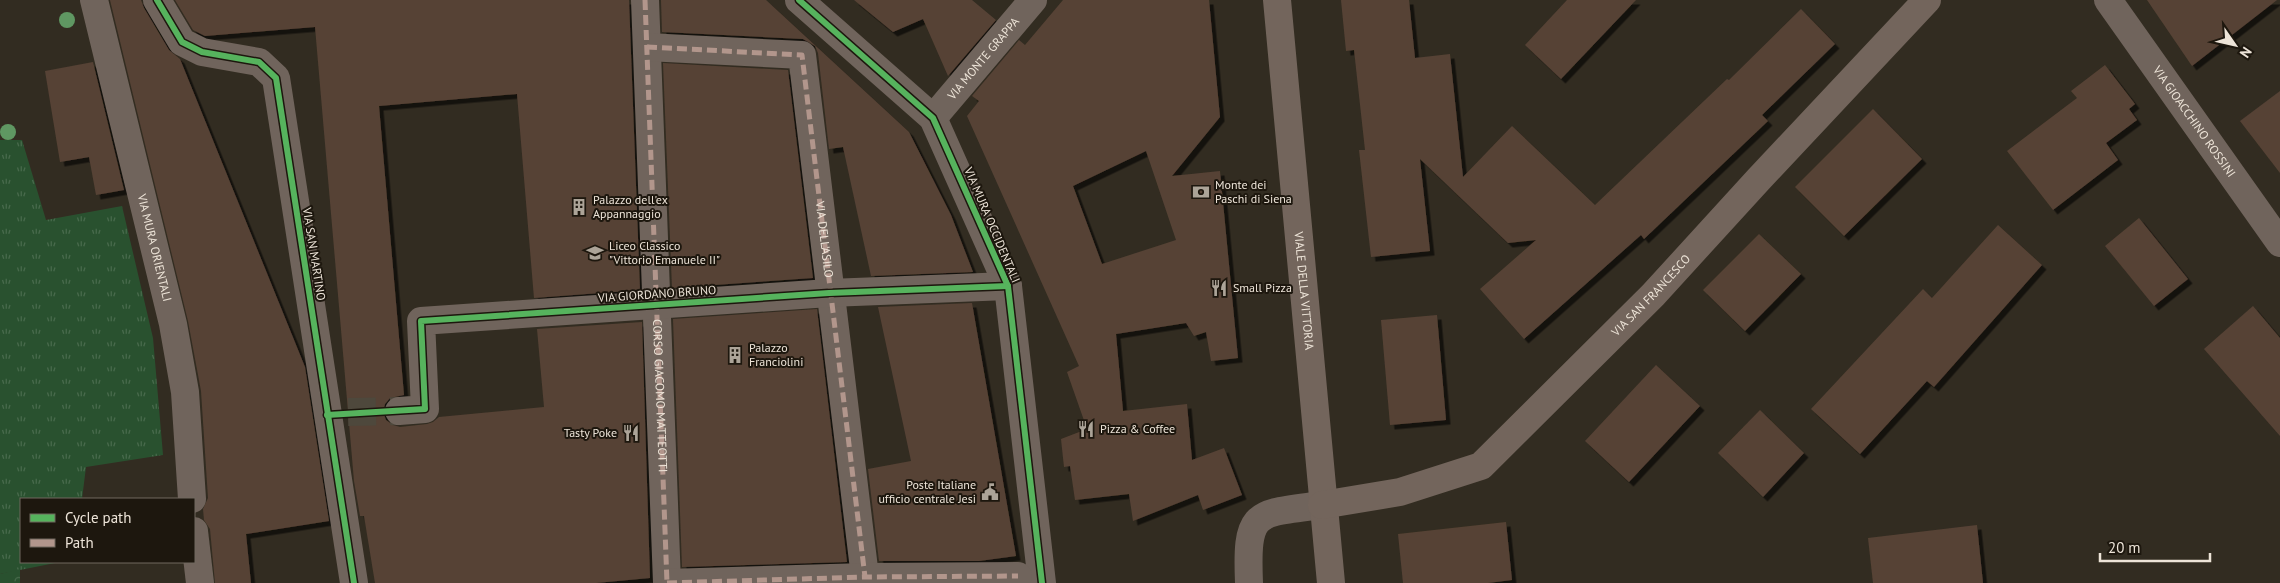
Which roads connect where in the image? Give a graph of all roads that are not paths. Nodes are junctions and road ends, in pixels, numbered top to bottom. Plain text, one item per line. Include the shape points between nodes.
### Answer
1 (94, 0) edge
2 (158, 0) edge
3 (645, 0) edge
4 (799, 0) edge
5 (1033, 0) edge
6 (1277, 0) edge
7 (1927, 0) edge
8 (2108, 0) edge
9 (647, 47) junction
10 (933, 118) junction
11 (2280, 243) edge
12 (1008, 286) junction
13 (829, 293) junction
14 (657, 305) junction
15 (399, 411) tunnel mouth
16 (192, 498) edge
17 (1322, 505) junction
18 (195, 540) edge
19 (865, 577) junction
20 (1030, 580) edge
21 (200, 583) edge
22 (354, 583) edge
23 (667, 583) edge
24 (1249, 583) edge
25 (1331, 583) edge

1 - 16 street, VIA MURA ORIENTALI via 173,324 185,392
2 - 22 street, VIA SAN MARTINO via 182,42 202,52 259,62 276,78 338,414
3 - 9 street, CORSO GIACOMO MATTEOTTI
4 - 10 street, VIA MURA OCCIDENTALI
5 - 10 street, VIA MONTE GRAPPA
6 - 17 main road, VIALE DELLA VITTORIA
7 - 17 main road, VIA SAN FRANCESCO via 1653,296 1480,466 1400,492
8 - 11 street, VIA GIOACCHINO ROSSINI
9 - 13 street, VIA DELL'ASILO via 802,55
9 - 14 street, CORSO GIACOMO MATTEOTTI
10 - 12 street, VIA MURA OCCIDENTALI
12 - 13 street, VIA GIORDANO BRUNO
12 - 20 street, VIA MURA OCCIDENTALI
13 - 14 street, VIA GIORDANO BRUNO
13 - 19 street, VIA DELL'ASILO
14 - 15 street, VIA GIORDANO BRUNO via 421,321 424,409
14 - 23 street, CORSO GIACOMO MATTEOTTI
17 - 24 street via 1269,512 1259,519 1250,533
17 - 25 main road, VIALE DELLA VITTORIA
18 - 21 street
19 - 20 street
19 - 23 street

